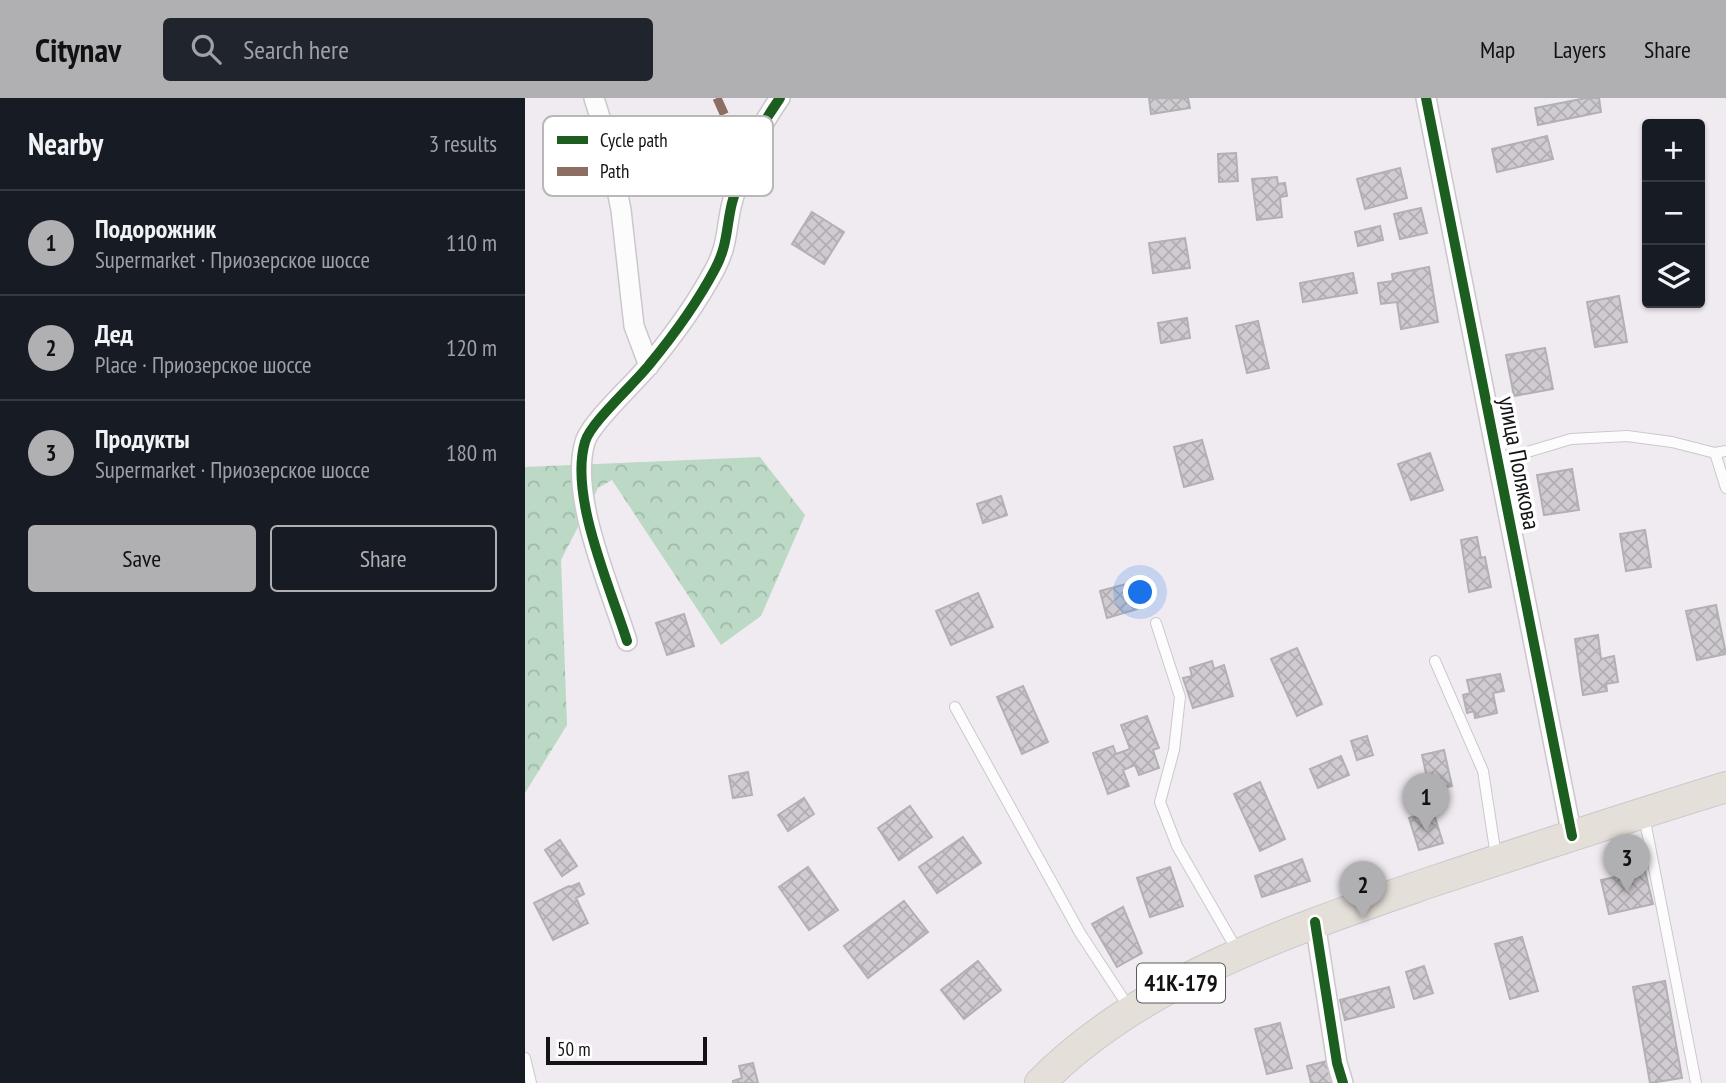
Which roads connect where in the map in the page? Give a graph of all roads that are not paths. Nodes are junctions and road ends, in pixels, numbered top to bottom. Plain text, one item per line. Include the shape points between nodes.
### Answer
1 (594, 98) edge
2 (780, 98) edge
3 (1426, 98) edge
4 (600, 116) edge
5 (767, 116) edge
6 (618, 196) edge
7 (734, 196) edge
8 (649, 366) junction
9 (1721, 452) edge
10 (1497, 462) junction
11 (1726, 488) edge
12 (1156, 623) dead end
13 (627, 641) dead end
14 (1435, 661) dead end
15 (955, 707) dead end
16 (1726, 787) edge
17 (1644, 812) junction
18 (1572, 836) junction
19 (1496, 860) junction
20 (1315, 922) junction
21 (1239, 954) junction
22 (1132, 1011) junction
23 (525, 1058) edge
24 (531, 1083) edge
25 (1040, 1083) edge
26 (1343, 1083) edge
27 (1696, 1083) edge

1 - 4 street
2 - 5 street
3 - 10 street, улица Полякова
6 - 8 street via 634,326
7 - 8 street via 728,239 716,268
8 - 13 street via 585,439 579,470 588,522
9 - 10 lane via 1627,436 1571,439
9 - 11 lane
10 - 18 street, улица Полякова
12 - 21 lane via 1181,697 1174,750 1160,802 1177,846
14 - 19 lane via 1483,771
15 - 22 lane via 1080,933
16 - 17 main road, 41К-179
17 - 18 main road, 41К-179
17 - 27 lane
18 - 19 main road, 41К-179
19 - 20 main road, 41К-179
20 - 21 main road, 41К-179
20 - 26 street
21 - 22 main road, 41К-179
22 - 25 main road, 41К-179 via 1062,1061
23 - 24 lane

